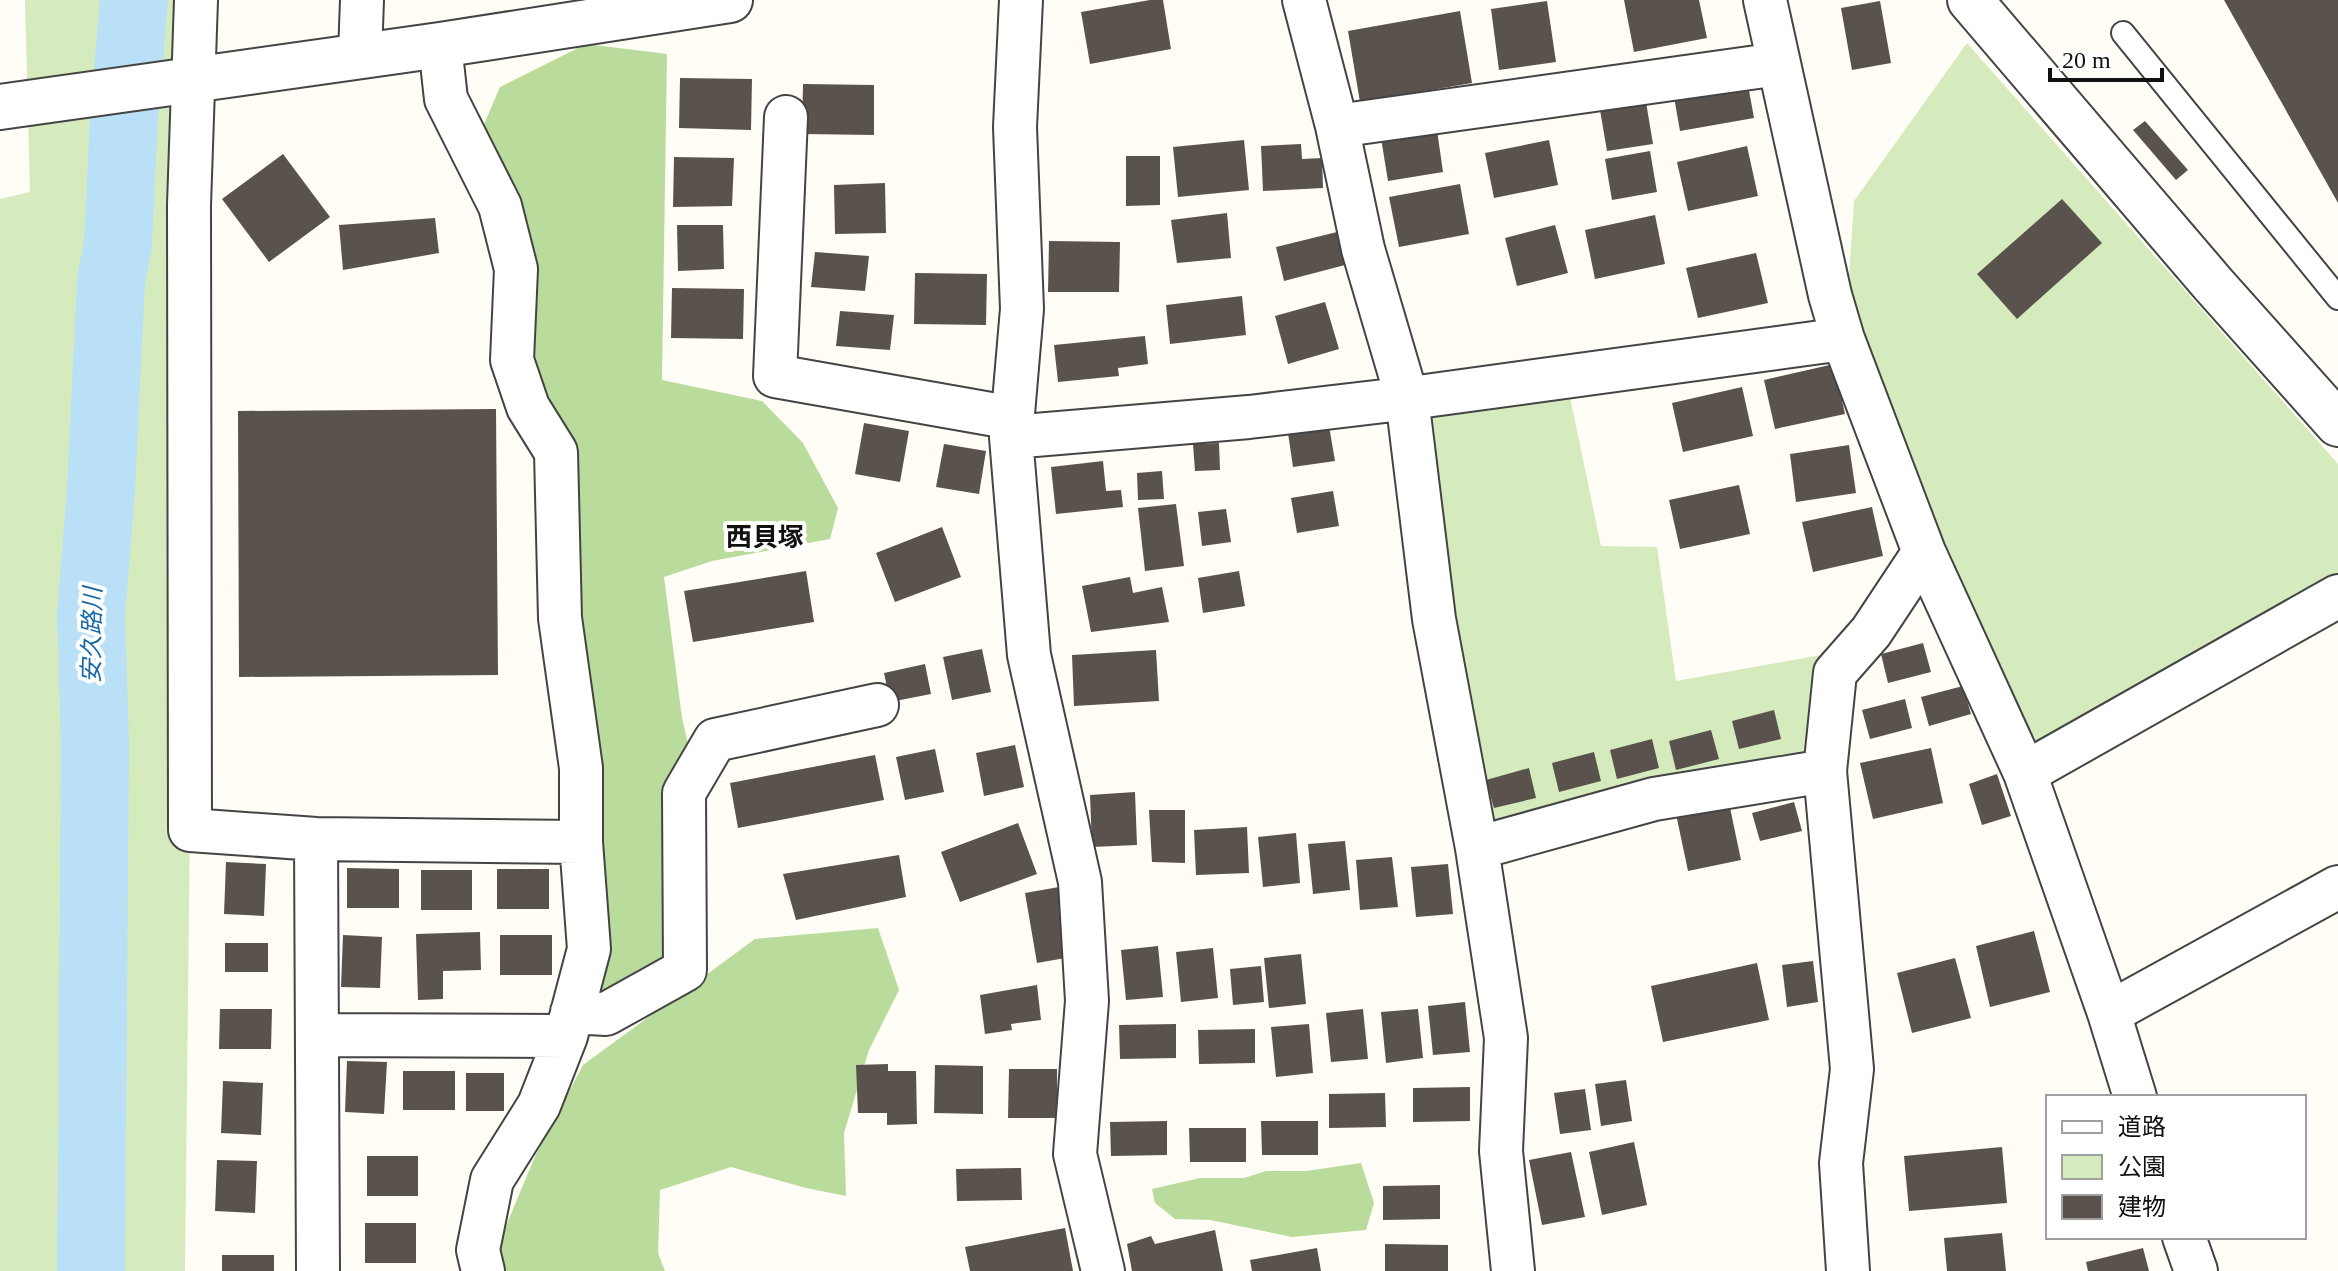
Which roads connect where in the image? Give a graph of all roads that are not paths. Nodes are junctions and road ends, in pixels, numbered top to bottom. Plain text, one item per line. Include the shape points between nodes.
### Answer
1 (196, 0) edge
2 (362, 0) edge
3 (730, 0) edge
4 (1021, 0) edge
5 (1304, 0) edge
6 (1765, 0) edge
7 (1970, 0) edge
8 (2123, 33) dead end
9 (440, 45) junction
10 (360, 55) junction
11 (1778, 64) junction
12 (192, 78) junction
13 (0, 107) edge
14 (786, 117) dead end
15 (1337, 126) junction
16 (2338, 298) edge
17 (1843, 339) junction
18 (1407, 398) junction
19 (2338, 424) edge
20 (1012, 427) junction
21 (1924, 552) junction
22 (2338, 596) edge
23 (877, 705) dead end
24 (1825, 771) junction
25 (2025, 773) junction
26 (316, 839) junction
27 (581, 842) junction
28 (1477, 848) junction
29 (2338, 887) edge
30 (2109, 1013) junction
31 (569, 1024) junction
32 (317, 1035) junction
33 (2134, 1095) edge
34 (2185, 1239) edge
35 (318, 1271) edge
36 (483, 1271) edge
37 (1103, 1271) edge
38 (1513, 1271) edge
39 (1848, 1271) edge
40 (2196, 1271) edge

1 - 12 street
2 - 10 street
3 - 9 street
4 - 20 street via 1015,127 1022,309
5 - 15 street
6 - 11 street
7 - 19 street
8 - 16 lane
9 - 10 street
9 - 27 street via 446,99 500,206 516,269 512,360 528,407 556,452 560,618 581,768
10 - 12 street
11 - 15 street
11 - 17 street
12 - 13 street
12 - 26 street via 190,830
14 - 20 street via 775,376
15 - 18 street via 1363,249
17 - 18 street
17 - 21 street
18 - 20 street via 1249,417
18 - 28 street via 1434,619
20 - 37 street via 1029,655 1080,882 1087,1001 1075,1154
21 - 24 street via 1871,632 1835,673
21 - 25 street
22 - 25 street
23 - 31 street via 715,740 684,793 685,970 606,1014
24 - 28 street via 1654,799
24 - 39 street via 1852,1069 1841,1163
25 - 30 street
26 - 27 street
26 - 32 street
27 - 31 street via 589,949
28 - 38 street via 1506,1038 1501,1151
29 - 30 street
30 - 33 street
31 - 32 street
31 - 36 street via 539,1105 492,1180 478,1250
32 - 35 street
34 - 40 street

